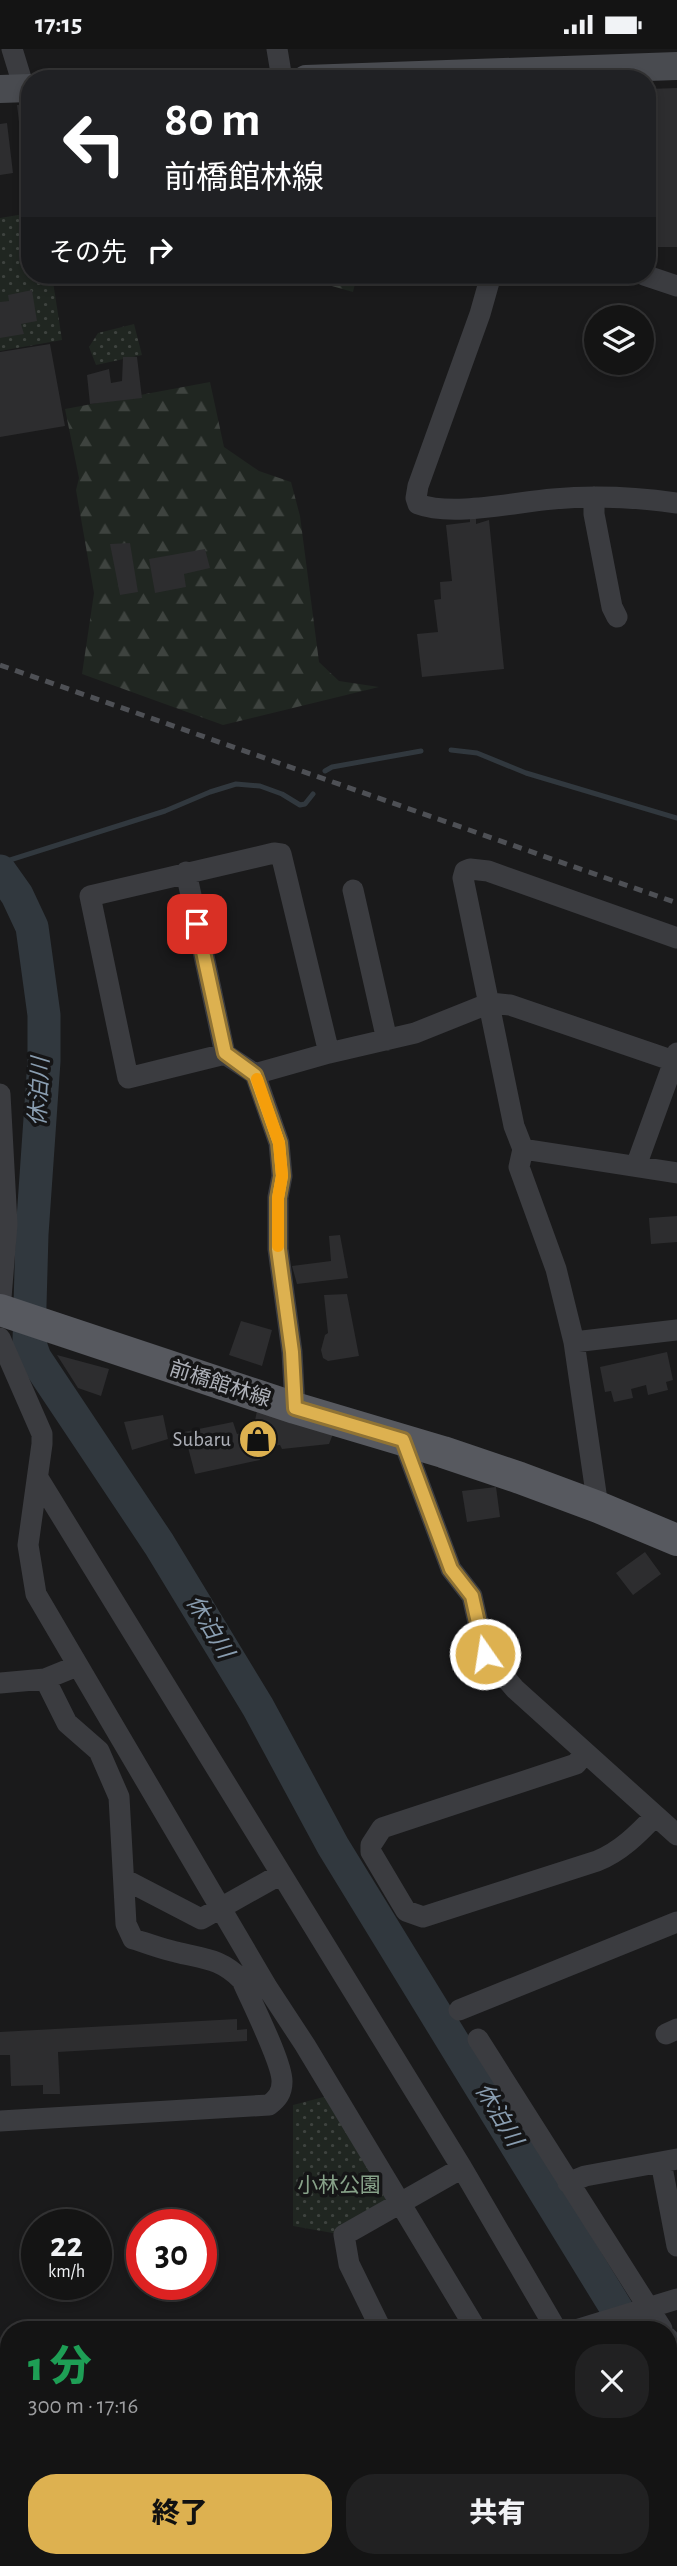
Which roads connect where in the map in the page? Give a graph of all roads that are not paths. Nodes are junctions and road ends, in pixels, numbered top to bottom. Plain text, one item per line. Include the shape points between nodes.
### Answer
1 (12, 49) edge
2 (277, 49) edge
3 (677, 66) edge
4 (280, 70) edge
5 (563, 70) edge
6 (18, 88) edge
7 (656, 279) edge
8 (488, 284) edge
9 (677, 286) edge
10 (594, 497) junction
11 (677, 503) edge
12 (617, 617) dead end
13 (186, 872) junction
14 (353, 890) dead end
15 (677, 938) edge
16 (489, 1003) junction
17 (387, 1040) junction
18 (225, 1053) junction
19 (329, 1053) junction
20 (676, 1057) edge
21 (255, 1075) junction
22 (0, 1094) edge
23 (523, 1149) junction
24 (636, 1166) junction
25 (677, 1173) edge
26 (3, 1223) edge
27 (8, 1319) edge
28 (677, 1330) edge
29 (574, 1342) junction
30 (295, 1408) junction
31 (403, 1440) junction
32 (38, 1478) junction
33 (598, 1507) junction
34 (677, 1541) edge
35 (77, 1666) junction
36 (45, 1679) junction
37 (0, 1683) edge
38 (585, 1753) junction
39 (654, 1816) junction
40 (677, 1835) edge
41 (281, 1874) junction
42 (124, 1879) junction
43 (221, 1910) junction
44 (677, 1922) edge
45 (459, 2010) dead end
46 (478, 2039) dead end
47 (0, 2120) edge
48 (669, 2160) edge
49 (462, 2168) junction
50 (568, 2183) junction
51 (400, 2202) junction
52 (677, 2246) edge
53 (677, 2299) edge
54 (640, 2310) junction
55 (377, 2321) edge
56 (471, 2321) edge
57 (551, 2321) edge
58 (606, 2321) edge
59 (653, 2321) edge

1 - 6 street
2 - 4 street
3 - 5 main road
7 - 9 street
8 - 10 street via 418,486 418,504 447,509
10 - 11 street
10 - 12 street
13 - 18 street
13 - 18 street via 90,895 128,1078
13 - 19 street via 281,854
14 - 17 street
15 - 16 street via 488,871 470,869 463,878
16 - 17 street
16 - 20 street via 510,1005
16 - 23 street via 514,1126
17 - 19 street
18 - 21 street
19 - 21 street
20 - 24 street
21 - 30 street via 279,1143 278,1249
22 - 26 street
23 - 24 street
23 - 29 street via 519,1167 556,1269
24 - 25 street
26 - 27 street
27 - 30 main road, 前橋館林線
27 - 32 street via 42,1434
28 - 29 street
29 - 33 street
30 - 31 main road, 前橋館林線
31 - 33 main road, 前橋館林線
31 - 38 street via 451,1569 472,1596 485,1654 515,1689
32 - 35 street via 28,1545 36,1594
32 - 41 street
33 - 34 main road, 前橋館林線
35 - 36 street
35 - 43 street
36 - 37 street
36 - 42 street via 67,1723 99,1751 119,1797
38 - 39 street
38 - 39 street via 576,1764 382,1828 371,1852 406,1911 423,1917 597,1861 637,1835
39 - 40 street
41 - 43 street
41 - 49 street
42 - 43 street via 201,1919
42 - 47 street via 127,1924 133,1939 212,1958 242,1980 282,2077 278,2098 269,2105
43 - 51 street
44 - 45 street
46 - 50 street
48 - 50 street
48 - 52 street
49 - 51 street
49 - 57 street
50 - 54 street
51 - 55 street via 344,2235 349,2264
51 - 56 street
53 - 54 street
54 - 58 street
54 - 59 street

